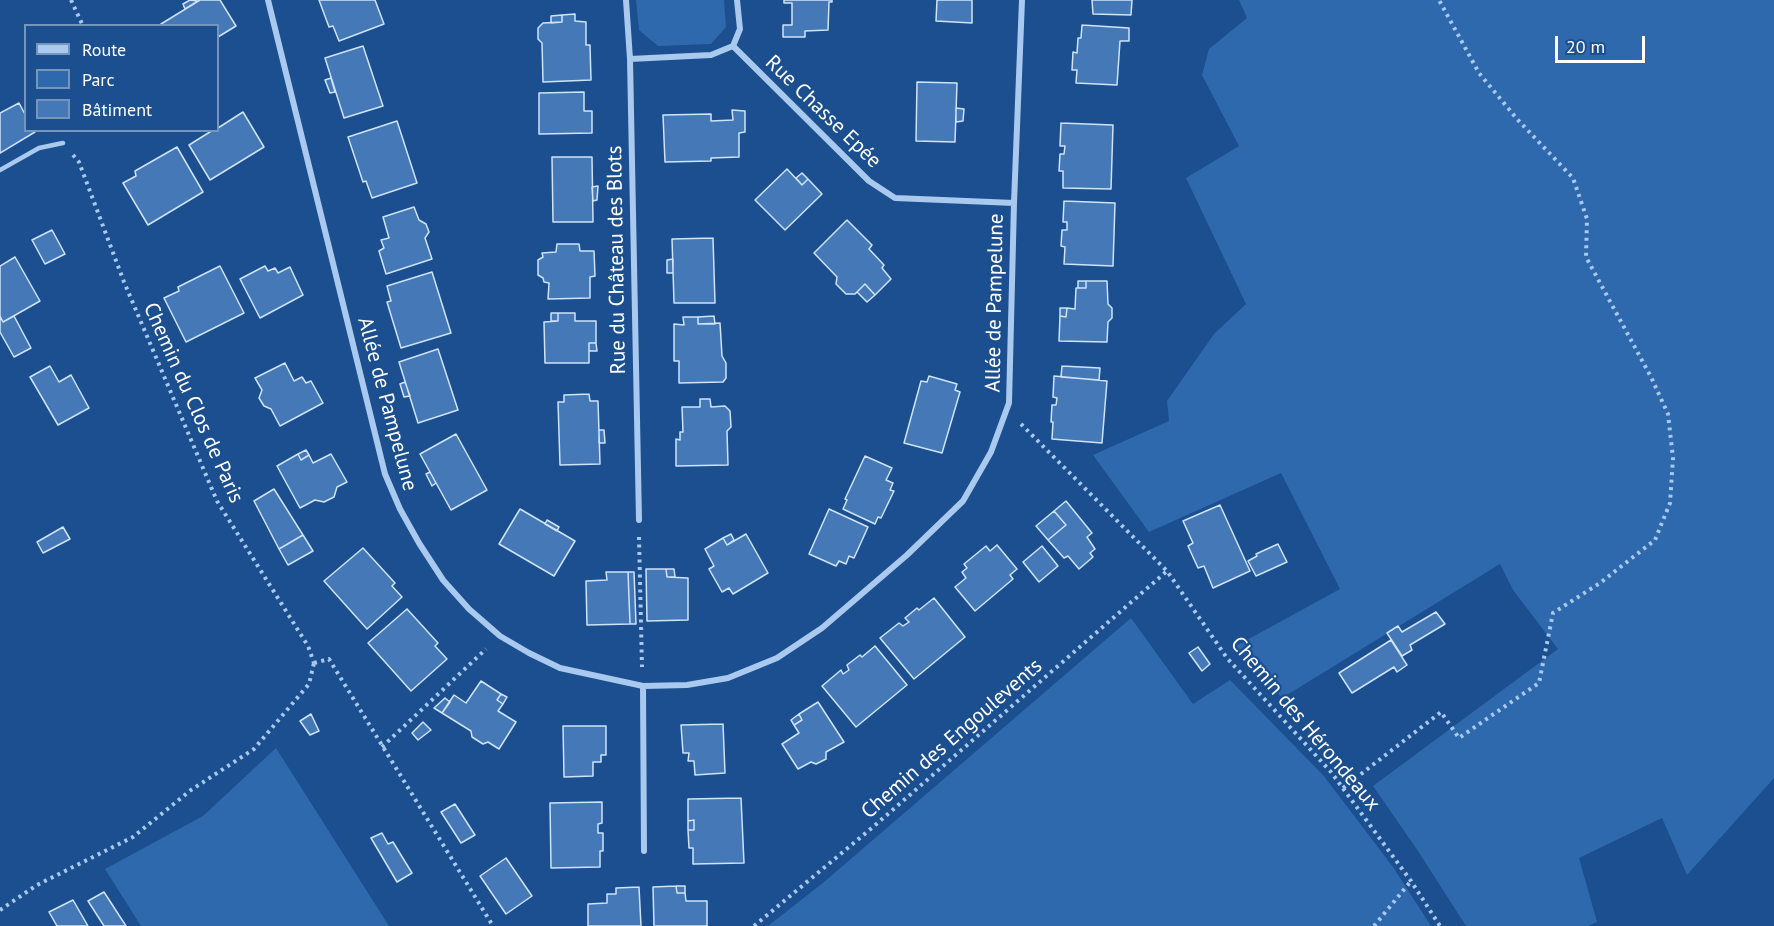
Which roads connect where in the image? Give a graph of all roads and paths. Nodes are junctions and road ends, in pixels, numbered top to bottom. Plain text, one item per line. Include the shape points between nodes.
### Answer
1 (71, 0) edge
2 (268, 0) edge
3 (626, 0) edge
4 (737, 0) edge
5 (1022, 0) edge
6 (1439, 0) edge
7 (82, 24) edge
8 (733, 46) junction
9 (630, 59) junction
10 (63, 142) joint
11 (0, 170) edge
12 (1014, 203) junction
13 (1007, 410) junction
14 (639, 520) joint
15 (1167, 571) junction
16 (500, 636) junction
17 (314, 663) junction
18 (643, 686) junction
19 (382, 747) junction
20 (1343, 788) junction
21 (644, 851) dead end
22 (1412, 881) junction
23 (0, 910) edge
24 (493, 926) edge
25 (753, 926) edge
26 (1374, 926) edge
27 (1440, 926) edge

1 - 7 path
2 - 16 street, Allée de Pampelune via 385,474 400,509 443,580
3 - 9 street, Rue du Château des Blots
4 - 8 street via 740,29
5 - 12 street, Allée de Pampelune
6 - 20 path via 1479,73 1574,178 1587,219 1586,257 1668,414 1673,458 1670,503 1654,540 1600,583 1553,613 1539,683 1459,738 1441,712
8 - 9 street via 711,55
8 - 12 street, Rue Chasse Epée via 868,181 895,198
9 - 14 street, Rue du Château des Blots
10 - 11 lane via 39,148
10 - 17 path, Chemin du Clos de Paris via 79,162 124,282 217,501 308,646
12 - 13 street, Allée de Pampelune
13 - 15 path
13 - 18 street, Allée de Pampelune via 991,452 963,501 822,628 777,658 728,678 687,685
14 - 18 path
15 - 20 path, Chemin des Hérondeaux via 1227,658
15 - 25 path, Chemin des Engoulevents
16 - 18 street, Allée de Pampelune via 560,668
16 - 19 path
17 - 19 path via 329,659
17 - 23 path via 309,684 254,749 190,790 133,837 37,885
18 - 21 street
19 - 24 path
20 - 22 path, Chemin des Hérondeaux
22 - 26 path
22 - 27 path, Chemin des Hérondeaux

